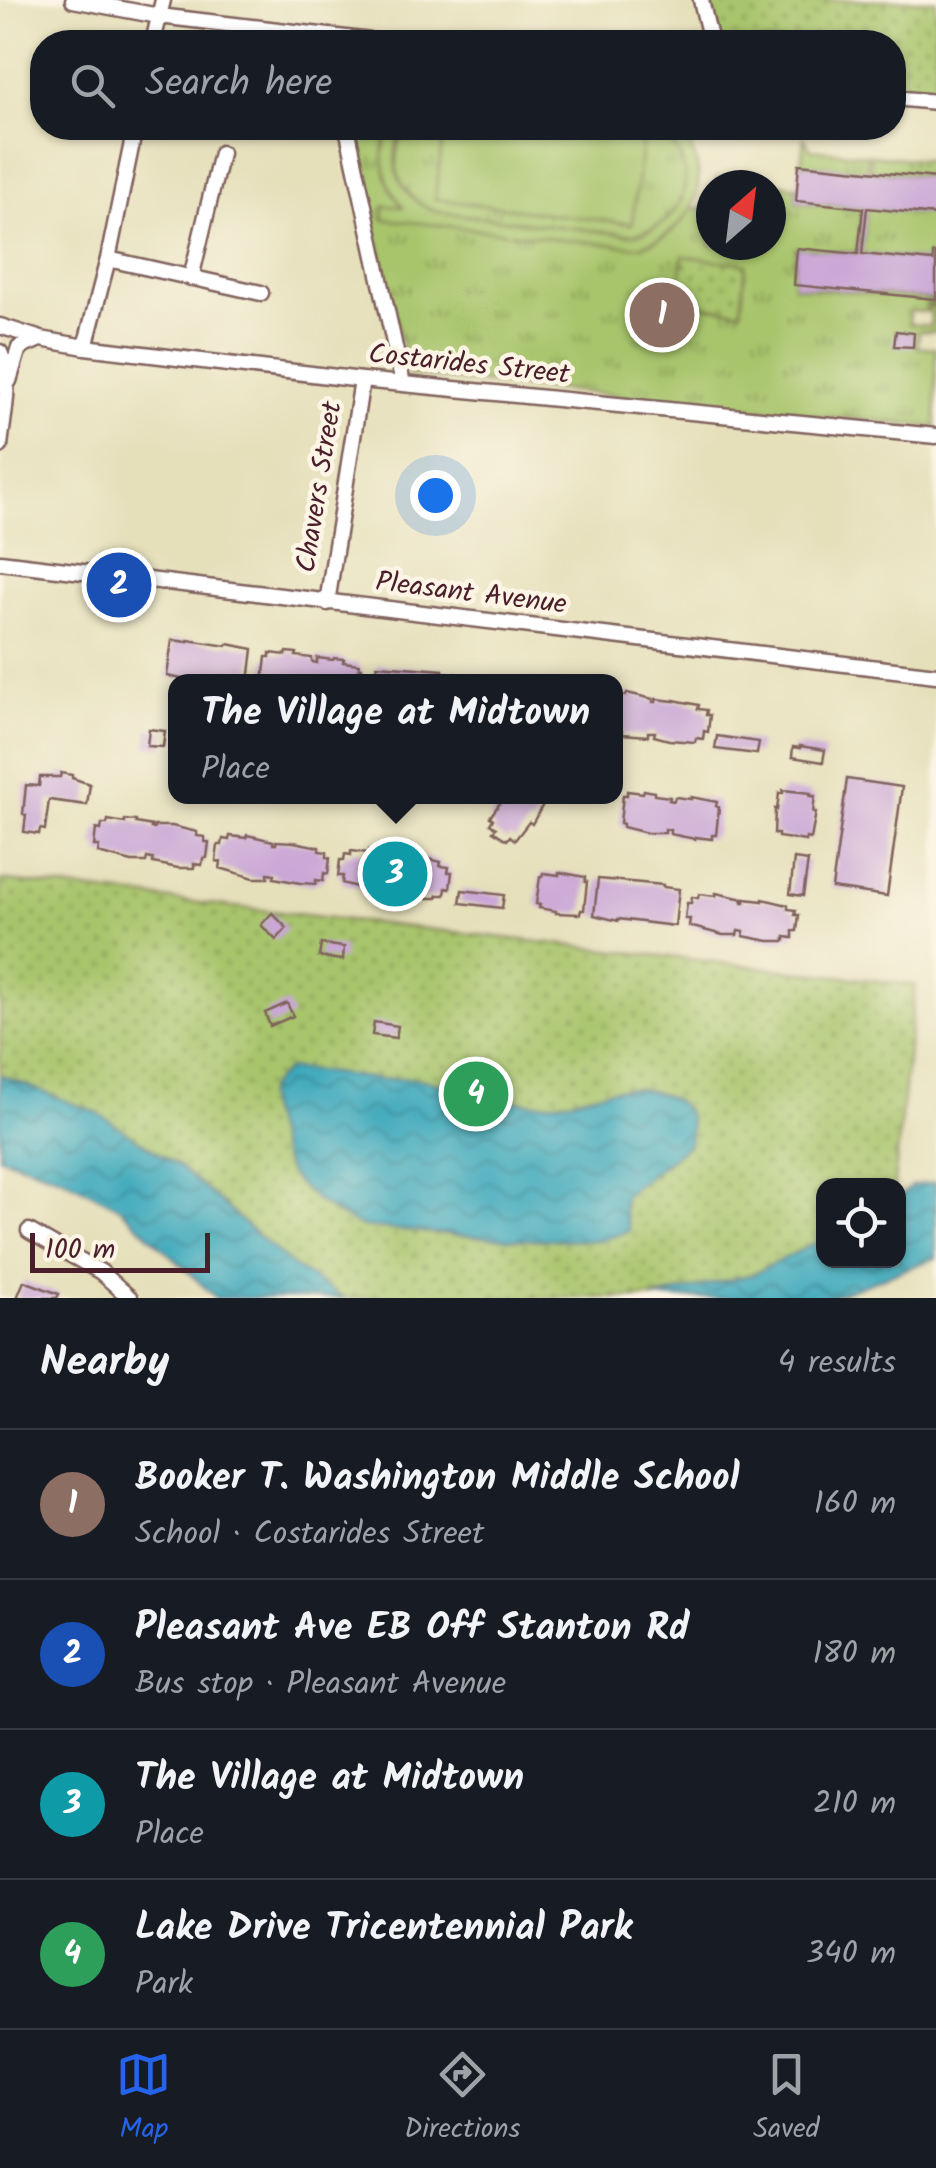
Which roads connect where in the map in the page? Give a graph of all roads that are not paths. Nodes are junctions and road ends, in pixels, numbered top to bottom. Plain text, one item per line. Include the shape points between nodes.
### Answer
1 (73, 0) edge
2 (162, 0) edge
3 (701, 0) edge
4 (159, 16) junction
5 (156, 30) edge
6 (262, 30) edge
7 (708, 30) edge
8 (906, 99) edge
9 (936, 102) edge
10 (133, 140) edge
11 (350, 140) edge
12 (220, 153) dead end
13 (108, 259) junction
14 (191, 278) junction
15 (261, 293) dead end
16 (0, 326) edge
17 (40, 339) junction
18 (85, 347) junction
19 (0, 352) edge
20 (362, 380) junction
21 (3, 381) edge
22 (403, 384) junction
23 (936, 436) edge
24 (0, 446) edge
25 (0, 562) edge
26 (327, 602) junction
27 (936, 675) edge
28 (29, 1231) dead end
29 (130, 1298) edge

1 - 4 street
2 - 4 street
3 - 7 street
4 - 5 street
4 - 6 street
8 - 9 street
10 - 13 street
11 - 22 street
12 - 14 street
13 - 14 street
13 - 18 street
14 - 15 street
16 - 17 street, Costarides Street
17 - 18 street, Costarides Street
17 - 21 street via 19,348 13,373
18 - 20 street, Costarides Street
19 - 21 street
20 - 22 street, Costarides Street
20 - 26 street, Chavers Street
21 - 24 street
22 - 23 street, Costarides Street
25 - 26 street, Pleasant Avenue
26 - 27 street, Pleasant Avenue
28 - 29 street via 101,1272

